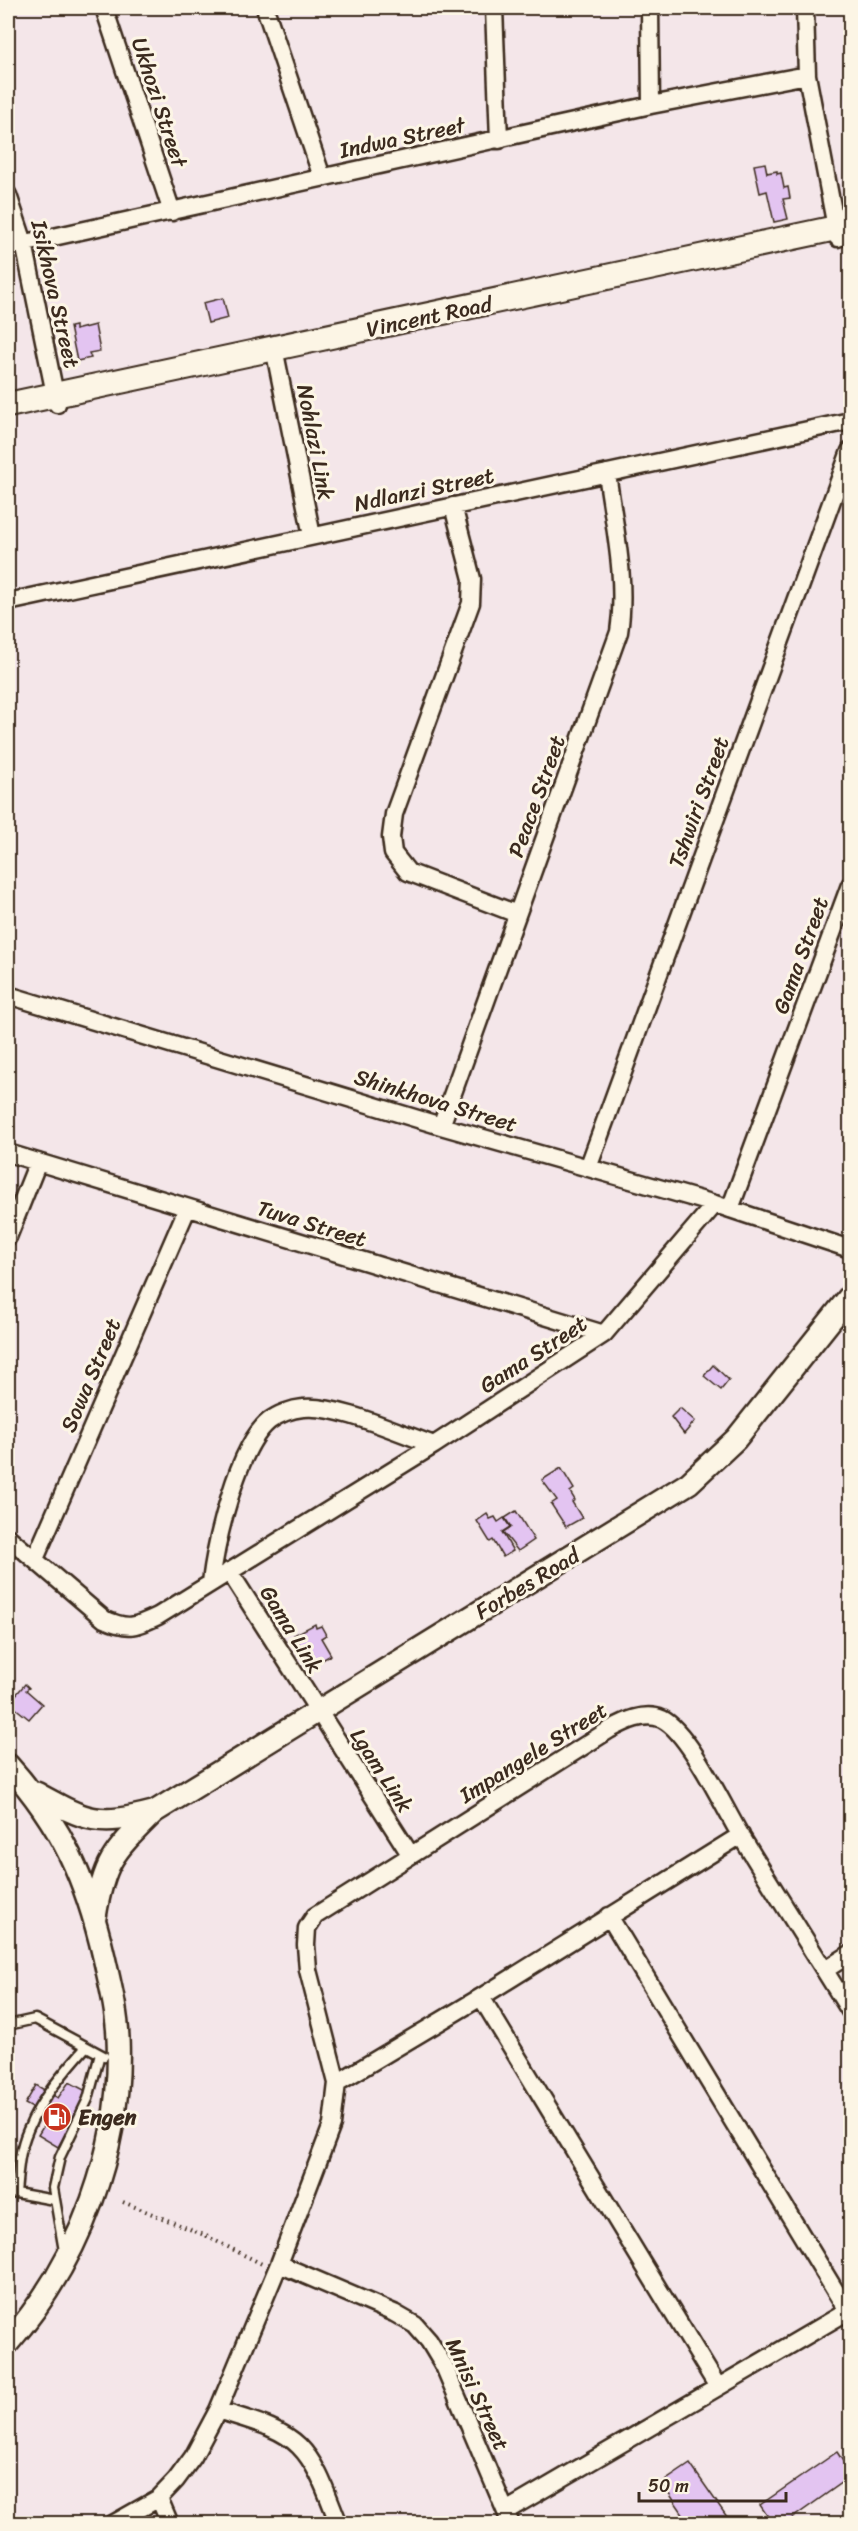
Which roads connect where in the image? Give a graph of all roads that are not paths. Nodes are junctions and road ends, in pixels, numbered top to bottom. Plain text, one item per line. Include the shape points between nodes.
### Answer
1 (104, 8) edge
2 (265, 8) edge
3 (494, 8) edge
4 (650, 8) edge
5 (805, 8) edge
6 (807, 75) junction
7 (651, 105) junction
8 (499, 140) junction
9 (322, 177) junction
10 (8, 195) edge
11 (172, 212) junction
12 (844, 232) edge
13 (16, 245) edge
14 (275, 353) junction
15 (57, 399) junction
16 (8, 405) edge
17 (8, 415) edge
18 (850, 421) edge
19 (850, 451) edge
20 (607, 473) junction
21 (453, 506) junction
22 (312, 536) junction
23 (8, 602) edge
24 (850, 885) edge
25 (517, 914) junction
26 (8, 995) edge
27 (441, 1126) junction
28 (8, 1153) edge
29 (38, 1162) junction
30 (588, 1168) junction
31 (722, 1207) junction
32 (187, 1209) junction
33 (8, 1237) edge
34 (850, 1249) edge
35 (850, 1296) edge
36 (604, 1334) junction
37 (434, 1445) junction
38 (8, 1537) edge
39 (35, 1559) junction
40 (230, 1571) junction
41 (211, 1582) junction
42 (317, 1710) junction
43 (8, 1765) edge
44 (29, 1789) junction
45 (154, 1812) junction
46 (741, 1835) junction
47 (410, 1854) junction
48 (609, 1916) junction
49 (95, 1917) junction
50 (850, 1954) edge
51 (825, 1970) junction
52 (481, 1997) junction
53 (850, 2011) edge
54 (8, 2025) edge
55 (87, 2047) junction
56 (109, 2058) junction
57 (337, 2083) junction
58 (12, 2194) edge
59 (54, 2200) junction
60 (66, 2259) junction
61 (278, 2268) junction
62 (849, 2311) edge
63 (8, 2343) edge
64 (718, 2387) junction
65 (219, 2410) junction
66 (159, 2498) junction
67 (509, 2517) edge
68 (113, 2523) edge
69 (170, 2523) edge
70 (339, 2523) edge

1 - 11 street, Ukhozi Street
2 - 9 street
3 - 8 street
4 - 7 street
5 - 6 street
6 - 7 street, Indwa Street
6 - 12 street
7 - 8 street, Indwa Street
8 - 9 street, Indwa Street
9 - 11 street, Indwa Street
10 - 13 street, Isikhova Street
11 - 13 street, Indwa Street
12 - 14 main road, Vincent Road
13 - 15 street, Isikhova Street
14 - 15 main road, Vincent Road
14 - 22 street, Nohlazi Link
15 - 16 main road, Vincent Road
15 - 17 main road, Vincent Road
18 - 20 street, Ndlanzi Street
19 - 30 street, Tshwiri Street
20 - 21 street, Ndlanzi Street
20 - 25 street, Peace Street via 621,579 623,606 619,632
21 - 22 street, Ndlanzi Street
21 - 25 street via 472,579 471,603 394,814 393,853 408,872
22 - 23 street, Ndlanzi Street
24 - 31 street, Gama Street
25 - 27 street, Peace Street
26 - 27 street, Shinkhova Street
27 - 30 street, Shinkhova Street
28 - 29 street, Tuva Street
29 - 32 street, Tuva Street
29 - 33 street
30 - 31 street, Shinkhova Street
31 - 34 street, Shinkhova Street
31 - 36 street, Gama Street
32 - 36 street, Tuva Street
32 - 39 street, Sowa Street
35 - 42 street, Forbes Road via 736,1439 689,1483
36 - 37 street, Gama Street
37 - 40 street, Gama Street
37 - 41 street via 319,1409 304,1408 270,1421 257,1435 236,1481 221,1527
38 - 39 street, Gama Street
39 - 41 street, Gama Street via 104,1619 121,1627 140,1625
40 - 41 street, Gama Street
40 - 42 street, Gama Link
42 - 45 street, Forbes Road
42 - 47 street, Lgam Link
43 - 44 street
44 - 45 street, Forbes Road via 95,1820 122,1820
44 - 49 street via 64,1841
45 - 49 street, Forbes Road via 108,1863
46 - 47 street, Impangele Street via 687,1743 660,1718 642,1717 609,1730
46 - 48 street
46 - 51 street, Impangele Street
47 - 57 street, Impangele Street via 315,1916 307,1928 309,1970
48 - 52 street
48 - 62 street
49 - 56 street via 115,2005
50 - 51 street
51 - 53 street, Impangele Street
52 - 57 street
52 - 64 street
54 - 55 lane via 35,2019
55 - 56 lane
55 - 58 lane via 51,2087 28,2129
56 - 59 lane via 60,2157
56 - 60 street via 114,2117 92,2200
57 - 61 street via 332,2125
58 - 59 lane
59 - 60 lane
60 - 63 street
61 - 65 street
61 - 67 street, Mnisi Street via 394,2313 415,2325 444,2366
62 - 64 street
64 - 67 street
65 - 66 street via 193,2457
65 - 70 street via 274,2431 298,2445 318,2475
66 - 68 street
66 - 69 street

